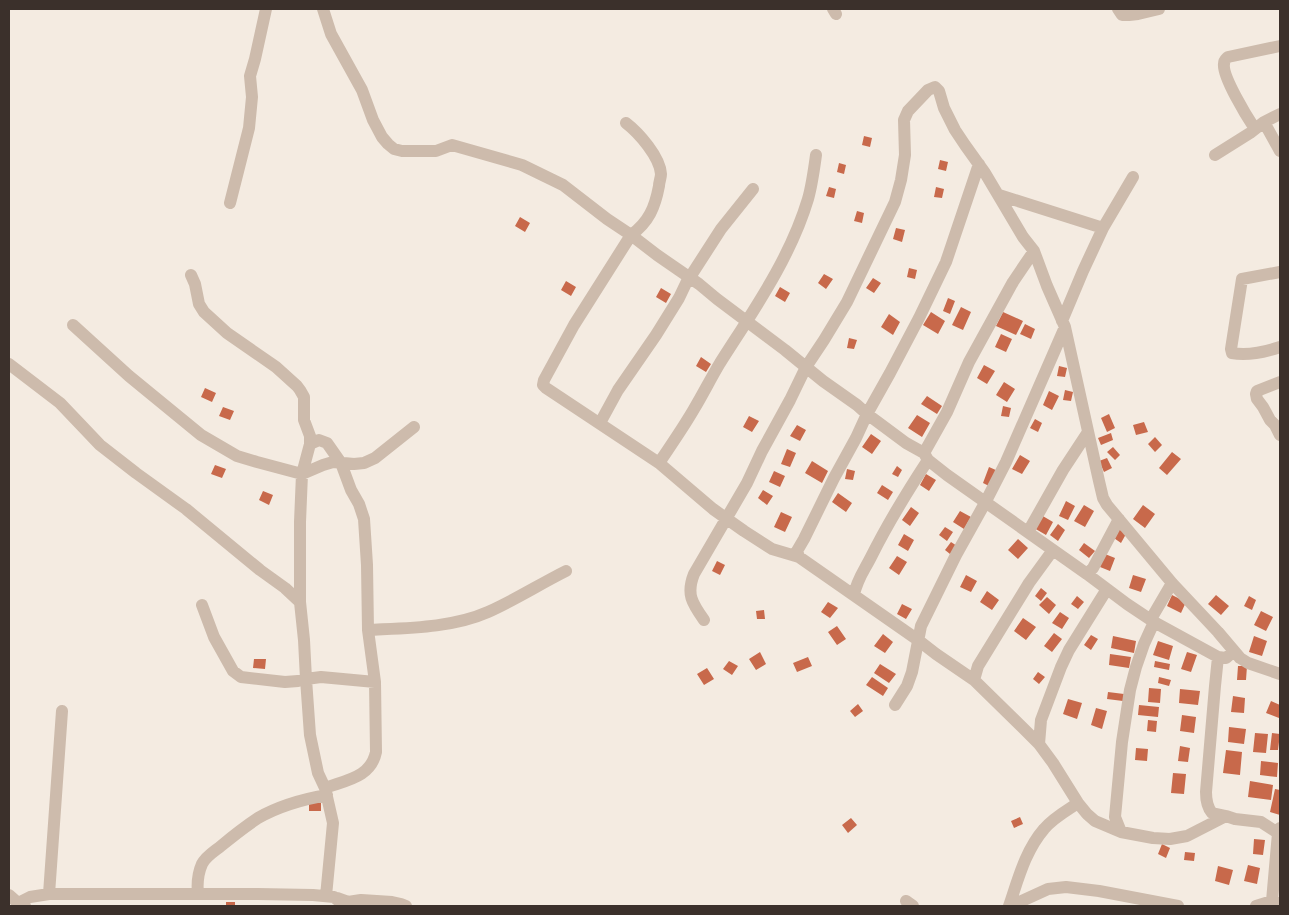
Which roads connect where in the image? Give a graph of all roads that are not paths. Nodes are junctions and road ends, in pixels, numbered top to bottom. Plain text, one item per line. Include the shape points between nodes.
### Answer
1 (266, 9) edge
2 (323, 9) edge
3 (1118, 9) edge
4 (1159, 9) edge
5 (1280, 46) edge
6 (1280, 114) edge
7 (626, 123) dead end
8 (1259, 125) junction
9 (1280, 151) edge
10 (816, 155) dead end
11 (1215, 155) dead end
12 (979, 164) junction
13 (1133, 177) dead end
14 (752, 189) dead end
15 (999, 195) junction
16 (230, 203) dead end
17 (1103, 228) junction
18 (631, 235) junction
19 (1034, 251) junction
20 (1280, 272) edge
21 (191, 275) dead end
22 (688, 277) junction
23 (746, 320) junction
24 (1063, 324) junction
25 (73, 325) dead end
26 (1280, 347) edge
27 (9, 364) edge
28 (806, 367) junction
29 (1280, 382) edge
30 (867, 414) junction
31 (600, 423) junction
32 (414, 427) dead end
33 (1088, 432) junction
34 (1280, 436) edge
35 (310, 444) junction
36 (926, 457) junction
37 (341, 463) junction
38 (659, 463) junction
39 (302, 474) junction
40 (985, 503) junction
41 (726, 518) junction
42 (1119, 519) junction
43 (1028, 532) junction
44 (1053, 550) junction
45 (798, 557) junction
46 (566, 570) dead end
47 (1087, 574) junction
48 (1172, 583) junction
49 (1107, 589) junction
50 (854, 595) junction
51 (300, 602) junction
52 (202, 605) dead end
53 (704, 620) dead end
54 (1152, 620) junction
55 (368, 630) junction
56 (918, 640) junction
57 (1234, 651) junction
58 (1218, 658) junction
59 (1280, 674) edge
60 (306, 679) junction
61 (974, 680) junction
62 (374, 682) junction
63 (894, 705) dead end
64 (62, 711) dead end
65 (1039, 744) junction
66 (326, 791) junction
67 (1078, 802) junction
68 (1226, 816) junction
69 (1279, 830) edge
70 (1121, 832) junction
71 (49, 894) junction
72 (198, 894) junction
73 (9, 895) edge
74 (330, 897) junction
75 (1276, 902) edge
76 (24, 904) edge
77 (345, 906) edge
78 (406, 906) edge
79 (1010, 906) edge
80 (1178, 906) edge
81 (1256, 906) edge

1 - 16 street via 250,76 252,97 246,140
2 - 18 street via 331,34 362,90 373,120 382,137 394,149 436,151 452,145 522,165 563,185
3 - 4 street via 1122,15 1129,16
5 - 8 street via 1224,60 1223,66 1242,109
6 - 8 street
7 - 18 street via 653,154 660,174 650,215
8 - 9 street
8 - 11 street
10 - 23 street via 800,222 779,266
12 - 15 street
12 - 28 street via 949,119 939,91 931,88 908,111 904,120 905,154 895,202 847,302
12 - 30 street via 946,262
13 - 17 street
14 - 22 street
15 - 17 street
15 - 19 street
17 - 24 street
18 - 22 street
18 - 31 street via 574,325 543,385
19 - 24 street
19 - 36 street via 969,362
20 - 26 street via 1242,278 1231,349 1232,353 1246,354
21 - 35 street via 204,312 227,333 276,367 300,390 304,397 304,420
22 - 23 street
22 - 31 street via 679,298
23 - 28 street
23 - 38 street
24 - 33 street
24 - 40 street via 1016,441
25 - 39 street via 201,435 237,456
27 - 51 street via 60,403 100,445 186,509
28 - 30 street
28 - 41 street
29 - 34 street via 1256,394
30 - 36 street
30 - 45 street via 797,551
31 - 38 street
32 - 37 street via 375,458 364,463
33 - 42 street via 1103,498
33 - 43 street
35 - 37 street via 319,440 326,443
35 - 39 street
36 - 40 street
36 - 50 street via 857,583
37 - 39 street via 323,464
37 - 55 street via 364,519
38 - 41 street
39 - 51 street
40 - 43 street
40 - 56 street via 920,626
41 - 45 street via 772,549
41 - 53 street via 690,586 690,596
42 - 47 street
42 - 48 street
43 - 44 street
44 - 47 street
44 - 61 street via 978,666
45 - 50 street
46 - 55 street via 487,612 468,618 426,626
47 - 49 street
48 - 54 street
48 - 57 street
49 - 54 street
49 - 65 street via 1061,667 1041,720
50 - 56 street
51 - 60 street
52 - 60 street via 214,637 233,671 241,677 272,681
54 - 58 street
54 - 70 street via 1130,690 1122,742 1115,817
55 - 62 street
56 - 61 street
56 - 63 street via 907,686
57 - 58 street via 1226,658
57 - 59 street via 1244,661
58 - 68 street via 1206,800 1212,814
60 - 62 street via 321,677
60 - 66 street via 314,754
61 - 65 street
62 - 66 street via 374,761 363,774
64 - 71 street
65 - 67 street
66 - 72 street via 270,812 228,840 203,862
66 - 74 street via 333,823
67 - 70 street via 1095,821
67 - 79 street via 1045,828 1030,848
68 - 69 street via 1261,822
68 - 70 street via 1187,836 1170,839
69 - 75 street
71 - 72 street
71 - 76 street via 30,897
72 - 74 street
73 - 76 street
74 - 77 street
74 - 78 street via 348,902 392,902
75 - 81 street
79 - 80 street via 1048,889 1066,887

